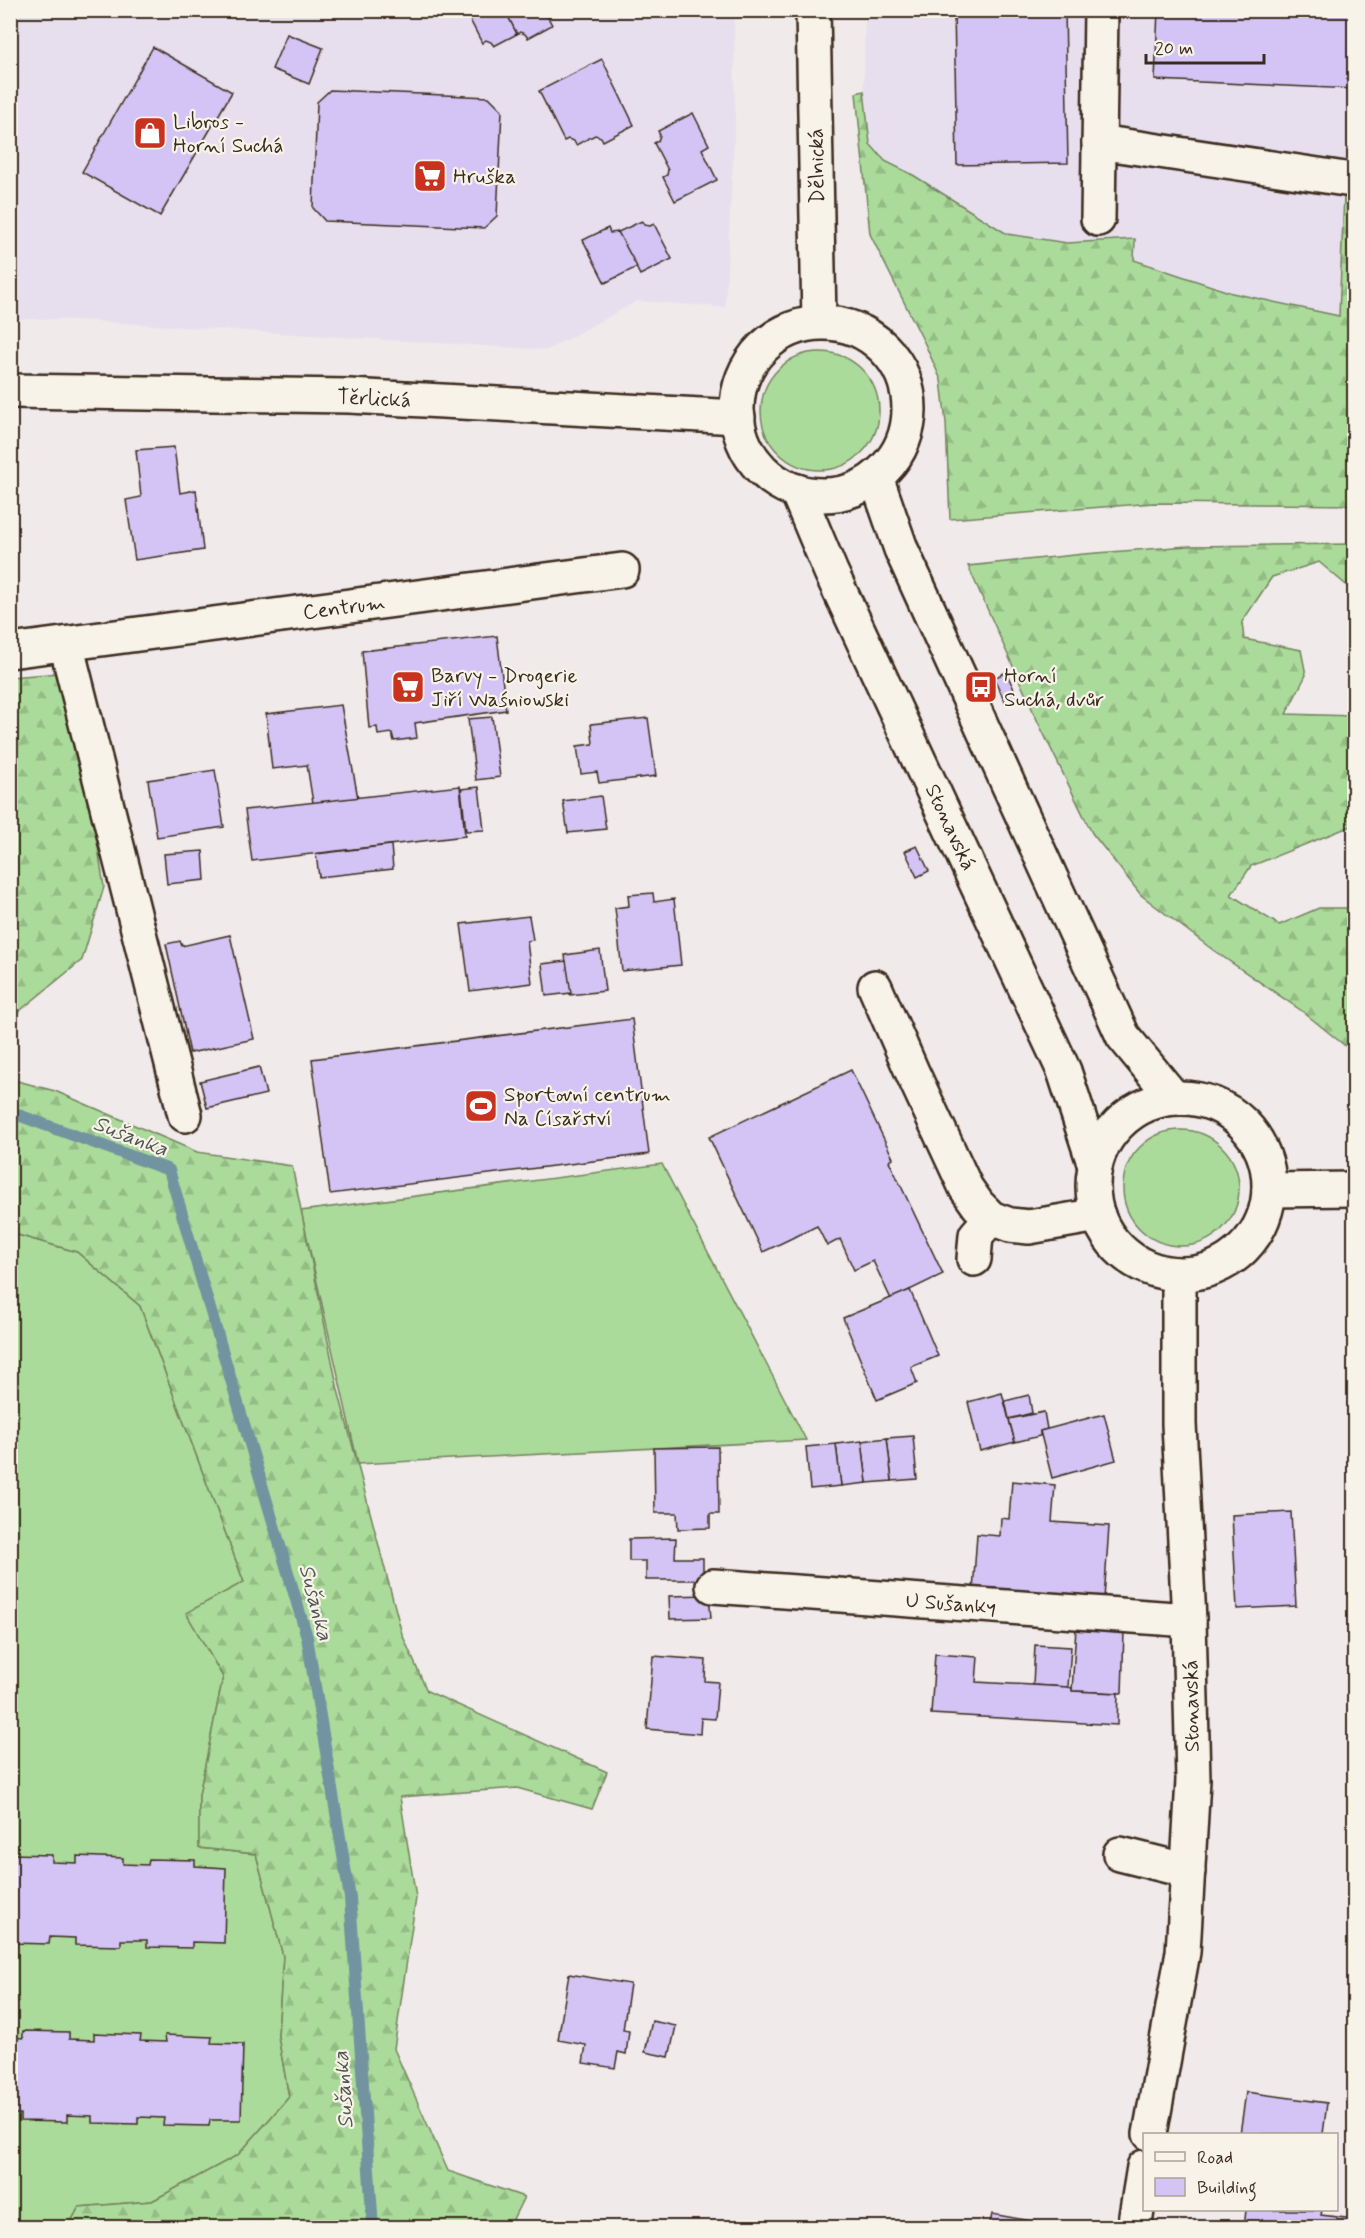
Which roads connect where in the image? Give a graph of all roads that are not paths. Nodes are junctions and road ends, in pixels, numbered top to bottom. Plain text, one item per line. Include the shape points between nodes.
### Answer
1 (813, 10) edge
2 (1101, 10) edge
3 (1099, 142) junction
4 (1345, 179) dead end
5 (1098, 219) dead end
6 (819, 322) junction
7 (10, 390) edge
8 (738, 417) junction
9 (876, 477) junction
10 (797, 490) junction
11 (622, 570) dead end
12 (66, 644) junction
13 (10, 651) edge
14 (875, 987) dead end
15 (1174, 1098) junction
16 (185, 1115) dead end
17 (1095, 1166) junction
18 (1354, 1189) edge
19 (1269, 1191) junction
20 (1098, 1215) junction
21 (991, 1218) junction
22 (974, 1259) dead end
23 (1179, 1275) junction
24 (713, 1586) dead end
25 (1189, 1620) junction
26 (1120, 1854) dead end
27 (1188, 1871) junction
28 (1150, 2133) edge
29 (1143, 2173) edge
30 (1134, 2228) edge

1 - 6 main road, Dělnická
2 - 3 main road
3 - 4 main road
3 - 5 main road
6 - 8 main road via 792,328 768,342 750,363 740,389
6 - 9 main road via 846,325 871,337 891,355 904,379 910,406 906,433 895,457
7 - 8 main road, Těrlická via 349,396
8 - 10 main road via 742,436 763,470
9 - 10 main road via 838,494 817,495
9 - 15 main road via 901,549 1123,1036
10 - 17 main road, Stonavská via 831,572 1064,1071
11 - 12 main road, Centrum
12 - 13 main road, Centrum
12 - 16 main road
14 - 21 main road via 966,1188
15 - 17 main road, Stonavská via 1125,1118 1105,1143
15 - 19 main road, Stonavská via 1211,1103 1242,1121 1257,1140 1267,1163
17 - 20 main road, Stonavská via 1093,1190
18 - 19 main road
19 - 23 main road, Stonavská via 1264,1218 1244,1248 1212,1269
20 - 21 main road via 1029,1227 1010,1226
20 - 23 main road, Stonavská via 1114,1243 1131,1258 1150,1269
21 - 22 main road via 976,1235
23 - 25 main road, Stonavská via 1179,1424
24 - 25 main road, U Sušanky
25 - 27 main road, Stonavská via 1193,1780
26 - 27 main road
27 - 28 main road, Stonavská via 1183,1952
29 - 30 main road

